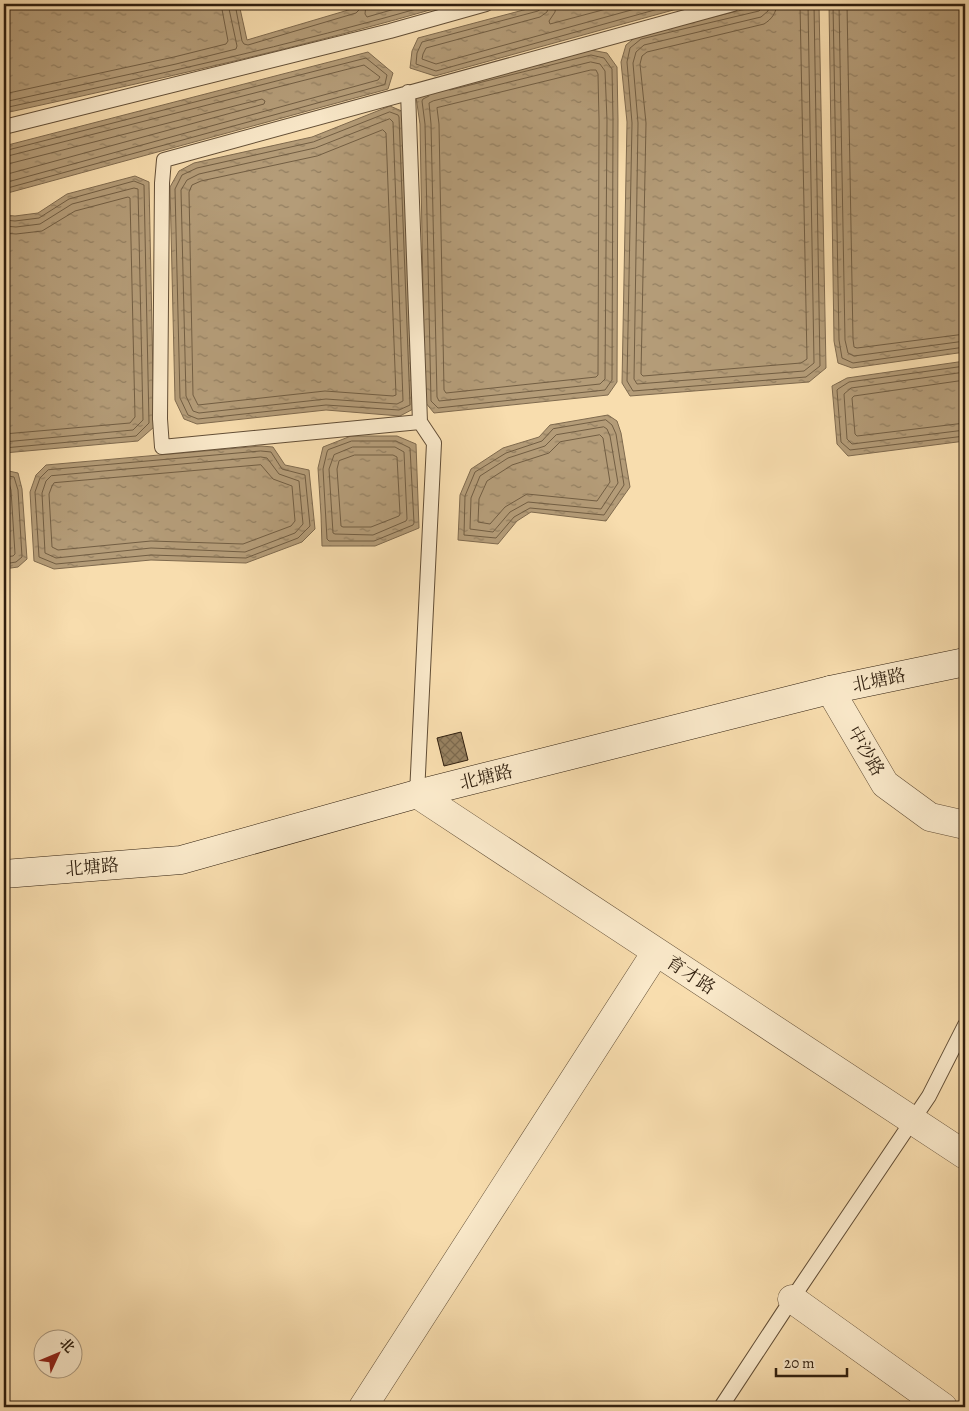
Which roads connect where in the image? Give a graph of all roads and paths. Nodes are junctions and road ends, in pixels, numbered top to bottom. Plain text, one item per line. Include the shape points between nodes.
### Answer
1 (486, 4) edge
2 (733, 4) edge
3 (408, 92) junction
4 (4, 127) edge
5 (420, 422) junction
6 (965, 662) edge
7 (830, 690) junction
8 (417, 794) junction
9 (965, 825) edge
10 (4, 874) edge
11 (656, 952) junction
12 (965, 1025) edge
13 (913, 1120) junction
14 (965, 1154) edge
15 (792, 1299) junction
16 (363, 1407) edge
17 (722, 1407) edge
18 (943, 1407) edge

1 - 4 lane
2 - 3 lane
3 - 5 lane
3 - 5 lane via 164,160 160,420 162,447
5 - 8 lane via 434,442
6 - 7 street, 北塘路
7 - 8 street, 北塘路
7 - 9 street, 中沙路 via 885,784 930,817
8 - 10 street, 北塘路 via 181,860
8 - 11 street, 育才路
11 - 13 street, 育才路
11 - 16 street
12 - 13 lane via 930,1096
13 - 14 street, 育才路
13 - 15 lane
15 - 17 lane
15 - 18 street

